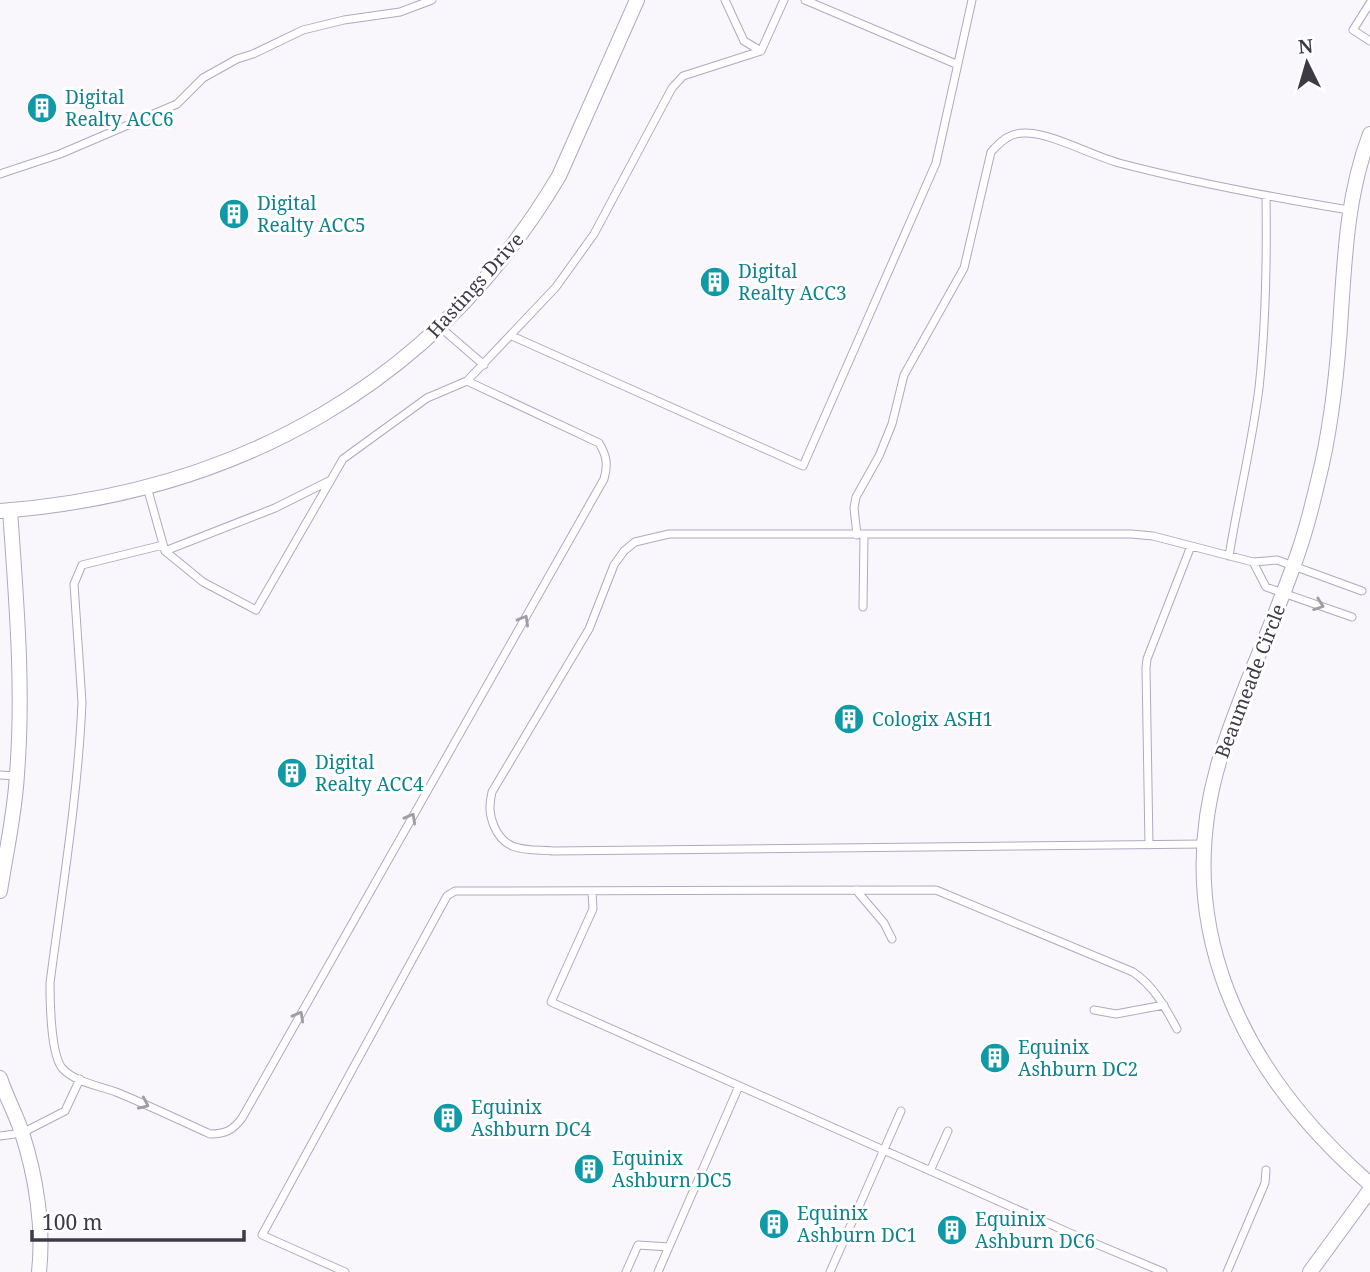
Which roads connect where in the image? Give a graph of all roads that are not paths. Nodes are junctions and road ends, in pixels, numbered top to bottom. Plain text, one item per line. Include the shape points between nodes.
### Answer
1 (432, 0) edge
2 (637, 0) edge
3 (725, 0) edge
4 (784, 0) edge
5 (805, 0) edge
6 (972, 0) edge
7 (1370, 3) edge
8 (1370, 41) edge
9 (761, 51) junction
10 (956, 64) junction
11 (1370, 134) edge
12 (0, 174) edge
13 (1266, 196) junction
14 (1349, 210) junction
15 (440, 327) junction
16 (512, 336) junction
17 (484, 365) junction
18 (467, 381) junction
19 (330, 481) junction
20 (148, 487) junction
21 (5, 511) edge
22 (860, 535) junction
23 (1191, 546) junction
24 (164, 548) junction
25 (1229, 556) junction
26 (1253, 562) junction
27 (1294, 565) junction
28 (1362, 591) dead end
29 (1284, 592) junction
30 (863, 607) dead end
31 (1352, 617) dead end
32 (0, 775) edge
33 (17, 776) junction
34 (1204, 844) junction
35 (1149, 845) junction
36 (856, 890) junction
37 (0, 891) edge
38 (592, 891) junction
39 (892, 939) dead end
40 (1164, 1005) junction
41 (1094, 1010) dead end
42 (1177, 1029) dead end
43 (0, 1078) edge
44 (80, 1079) junction
45 (739, 1086) junction
46 (901, 1111) dead end
47 (948, 1131) dead end
48 (22, 1133) junction
49 (0, 1136) edge
50 (883, 1150) junction
51 (1266, 1170) dead end
52 (930, 1171) junction
53 (1370, 1184) edge
54 (1370, 1190) edge
55 (669, 1247) junction
56 (39, 1272) edge
57 (345, 1272) edge
58 (626, 1272) edge
59 (658, 1272) edge
60 (830, 1272) edge
61 (1163, 1272) edge
62 (1227, 1272) edge
63 (1310, 1272) edge

1 - 12 lane via 400,12 303,30 203,78 177,104
2 - 15 street, Hastings Drive via 548,195 492,272
3 - 9 lane via 744,41
4 - 9 lane
5 - 10 lane
6 - 10 lane
7 - 8 lane via 1353,30
9 - 16 lane via 683,76 672,88 594,234 556,287
10 - 16 lane via 936,163 803,466
11 - 14 street, Beaumeade Circle
13 - 14 lane
13 - 22 lane via 1098,157 1037,133 1013,134 1001,141 991,152 964,268 904,375 892,424 856,497
13 - 25 lane via 1261,368
14 - 27 street, Beaumeade Circle via 1329,431
15 - 17 lane
15 - 20 street, Hastings Drive via 390,370 311,423 234,458
16 - 17 lane
17 - 18 lane
18 - 19 lane via 427,398 343,459
44 -> 18 lane via 210,1134 233,1129 604,479 608,466 599,443
19 - 24 lane via 275,508
19 - 24 lane via 256,611 203,582
20 - 21 street, Hastings Drive
20 - 24 lane
21 - 33 street via 20,652
22 - 23 lane via 1132,534
22 - 30 lane
22 - 35 lane via 668,534 635,542 624,551 589,629 492,792 490,816 504,844 553,851
23 - 25 lane
23 - 35 lane via 1147,659
24 - 44 lane via 82,565 75,584 81,721 50,983 55,1049 62,1068
25 - 26 lane
26 - 27 lane via 1277,560
26 - 29 lane via 1266,587
27 - 28 lane
27 - 29 street, Beaumeade Circle
29 -> 31 lane
29 - 34 street, Beaumeade Circle via 1222,750 1209,799
32 - 33 lane
33 - 37 street
34 - 35 lane
34 - 53 street, Beaumeade Circle via 1213,942 1243,1031 1306,1122
36 - 38 lane
36 - 39 lane
36 - 40 lane via 936,890 1133,972
38 - 45 lane via 593,909 551,1002
38 - 57 lane via 455,891 447,896 262,1235
40 - 41 lane via 1116,1014
40 - 42 lane
43 - 48 street
44 - 48 lane via 65,1111
45 - 50 lane
45 - 55 lane
46 - 50 lane
47 - 52 lane
48 - 49 lane
48 - 56 street via 39,1222
50 - 52 lane
50 - 60 lane
51 - 62 lane via 1265,1183
52 - 61 lane
54 - 63 street
55 - 58 lane via 638,1245
55 - 59 lane

